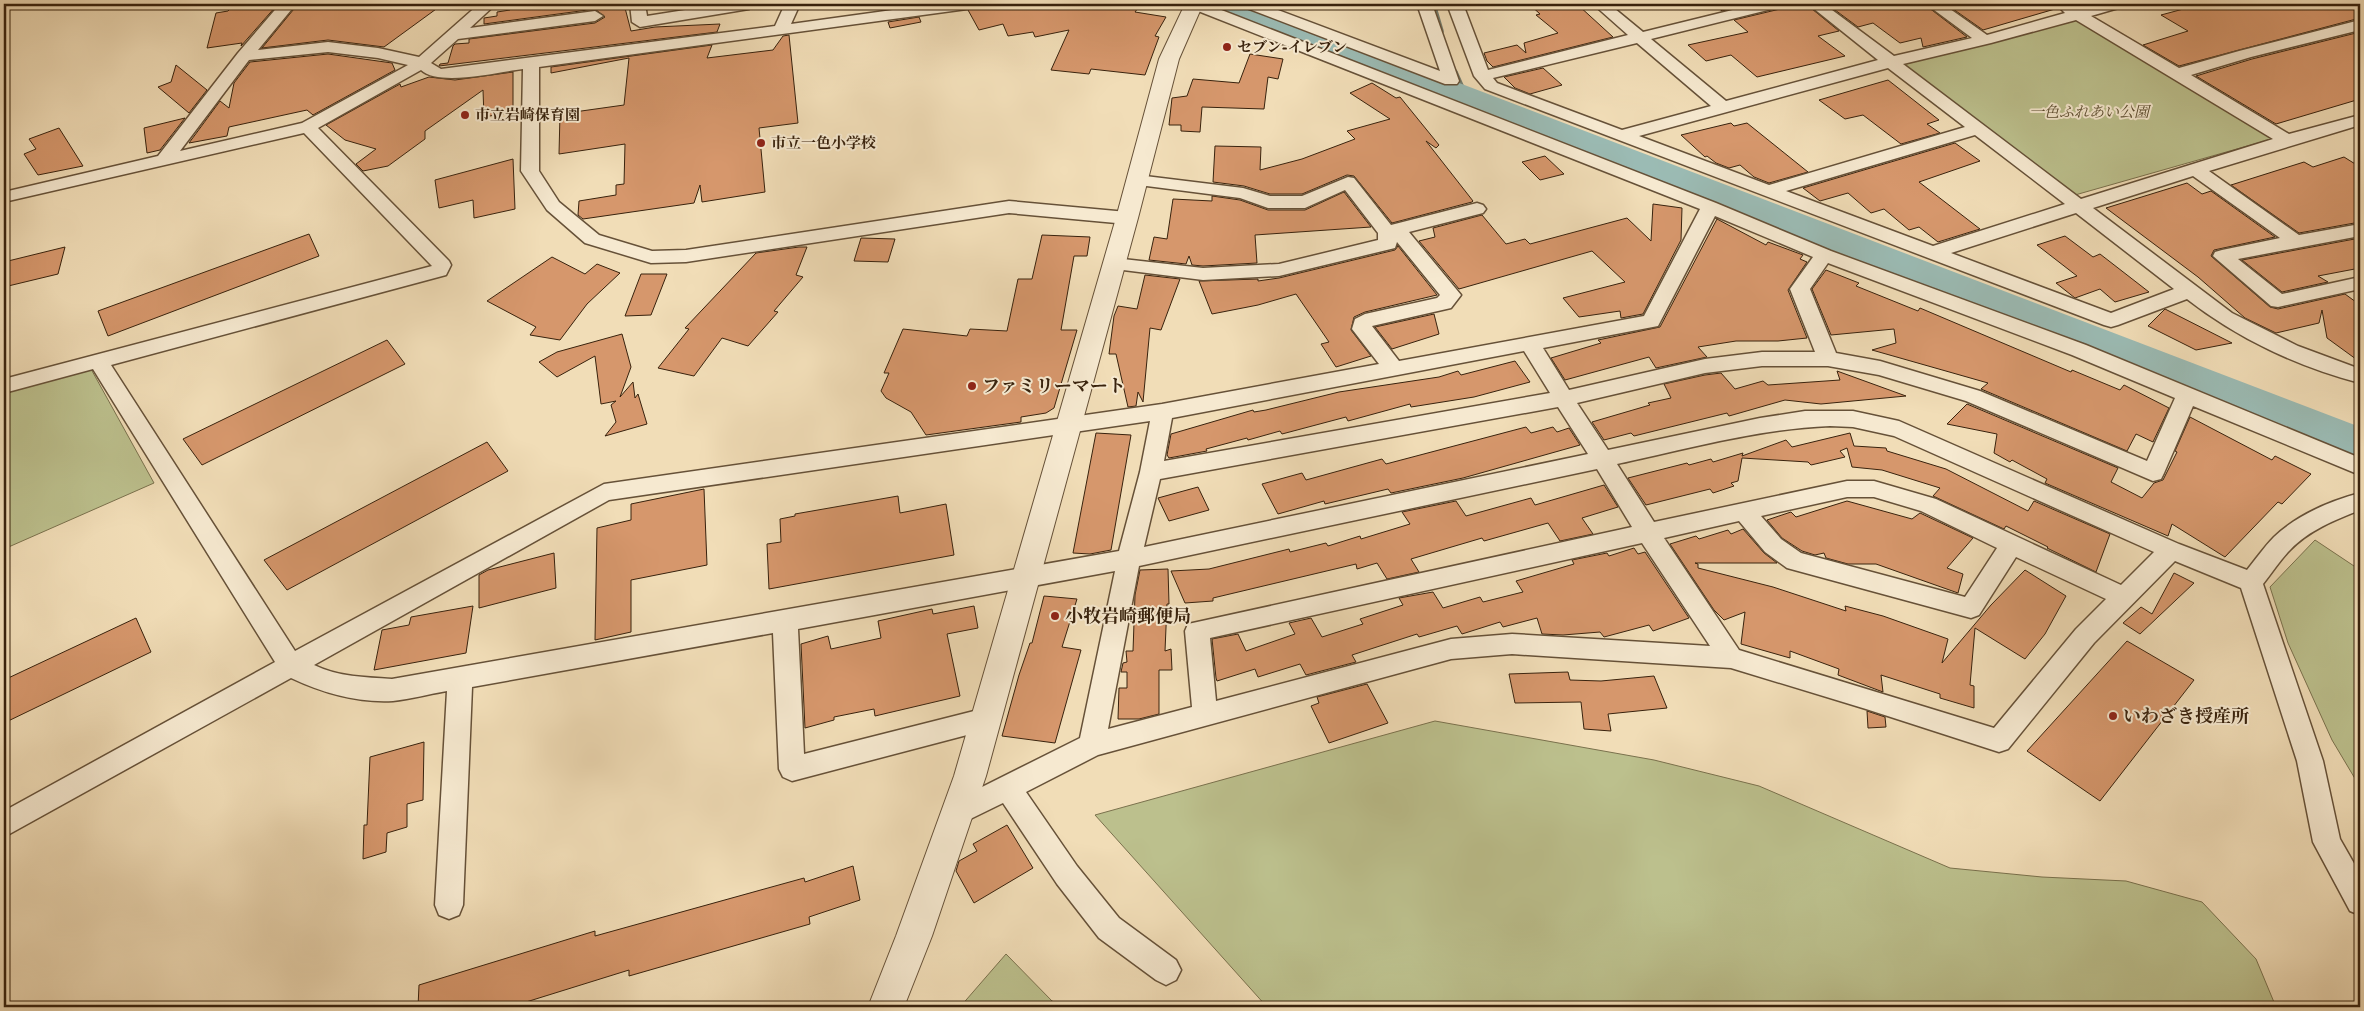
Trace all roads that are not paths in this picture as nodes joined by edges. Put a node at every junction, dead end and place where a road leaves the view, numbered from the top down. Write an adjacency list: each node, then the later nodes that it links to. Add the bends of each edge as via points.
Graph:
1 (288, 4): 27 (street)
2 (488, 4): 24 (street)
3 (638, 4): 18 (street, via 640,22)
4 (749, 4): 18 (street)
5 (792, 4): 23 (street)
6 (967, 4): 23 (street)
7 (1194, 4): 42 (street, via 1169,59); 46 (street)
8 (1249, 4): 33 (street)
9 (1425, 4): 33 (street)
10 (1455, 4): 32 (street)
11 (1600, 4): 25 (street)
12 (1706, 4): 21 (street)
13 (1775, 4): 21 (street)
14 (1815, 4): 28 (street)
15 (1933, 4): 26 (street)
16 (2060, 4): 19 (street)
17 (2117, 4): 19 (street)
18 (732, 5)
19 (2077, 14): 26 (street); 31 (street)
20 (594, 16): 24 (street)
21 (1722, 16): 25 (street)
22 (2360, 25): 31 (street)
23 (781, 30): 30 (street)
24 (454, 35): 29 (street)
25 (1640, 38): 32 (street); 34 (street)
26 (1985, 40): 28 (street)
27 (244, 56): 29 (street, via 328,47); 40 (street)
28 (1890, 62): 34 (street); 37 (street)
29 (422, 63): 30 (street, via 432,72 441,74); 36 (street)
30 (530, 64): 48 (street, via 530,171 553,206 592,239 651,257 686,256 1009,208)
31 (2178, 74): 39 (street)
32 (1487, 81): 33 (street); 38 (street)
33 (1458, 84)
34 (1723, 107): 38 (street)
35 (2360, 120): 39 (street)
36 (308, 127): 40 (street); 59 (street, via 442,265 439,272)
37 (1978, 129): 43 (street); 45 (street)
38 (1622, 135): 43 (street)
39 (2287, 140): 41 (street)
40 (165, 159): 44 (street)
41 (2195, 169): 45 (street); 51 (street)
42 (1136, 180): 48 (street); 50 (street, via 1243,193 1268,202 1305,202 1348,182)
43 (1766, 191): 52 (street)
44 (4, 197)
45 (2078, 205): 52 (street); 56 (street)
46 (1710, 207): 53 (street); 57 (street, via 1650,321)
47 (1477, 209): 50 (street)
48 (1127, 218): 54 (street)
49 (2360, 230): 51 (street)
50 (1386, 232): 54 (street, via 1388,244 1279,270 1203,274); 60 (street, via 1402,236 1451,295 1444,303 1362,324 1362,329)
51 (2296, 241): 55 (street, via 2222,256 2278,301)
52 (1930, 253): 56 (street, via 2111,320)
53 (1824, 254): 58 (street, via 1800,289); 63 (street, via 2079,350)
54 (1114, 264): 66 (street)
55 (2360, 283)
56 (2188, 291): 61 (street, via 2225,318 2269,342 2325,366)
57 (1530, 344): 60 (street); 64 (street)
58 (1828, 359): 63 (street, via 1880,368 1973,396 2153,473); 64 (street, via 1762,359 1705,366)
59 (99, 362): 62 (street); 81 (street)
60 (1395, 370): 65 (street)
61 (2360, 376)
62 (4, 386)
63 (2187, 396): 68 (street)
64 (1564, 398): 67 (street); 69 (street)
65 (1162, 412): 66 (street); 69 (street)
66 (1068, 427): 76 (street); 81 (street, via 604,492)
67 (1600, 458): 72 (street); 74 (street, via 1760,426 1805,419 1853,418 1899,429); 75 (street)
68 (2360, 468)
69 (1151, 472): 75 (street)
70 (2360, 500): 77 (street, via 2303,527 2281,544)
71 (1744, 511): 72 (street); 73 (street, via 1847,489 1874,489 1928,505); 73 (street, via 1768,543 1795,561 1971,608)
72 (1647, 531): 80 (street); 83 (street, via 1197,631)
73 (2012, 544): 78 (street)
74 (2171, 550): 77 (street); 78 (street)
75 (1129, 558): 76 (street); 85 (street)
76 (1027, 576): 79 (street); 84 (street)
77 (2251, 582): 89 (street, via 2310,761 2327,842)
78 (2124, 597): 80 (street, via 2085,636 1999,741)
79 (785, 621): 82 (street); 84 (street, via 792,770)
80 (1731, 658): 83 (street, via 1512,644 1452,649)
81 (291, 666): 82 (street, via 324,682 345,687 392,690); 88 (street)
82 (460, 677): 90 (street)
83 (1205, 715): 85 (street)
84 (986, 719): 87 (street)
85 (1092, 745): 86 (street)
86 (1009, 789): 87 (street); 91 (street, via 1067,875 1109,928)
87 (958, 813): 92 (street)
88 (4, 825)
89 (2360, 901)
90 (449, 905)
91 (1166, 970)
92 (888, 1005)

